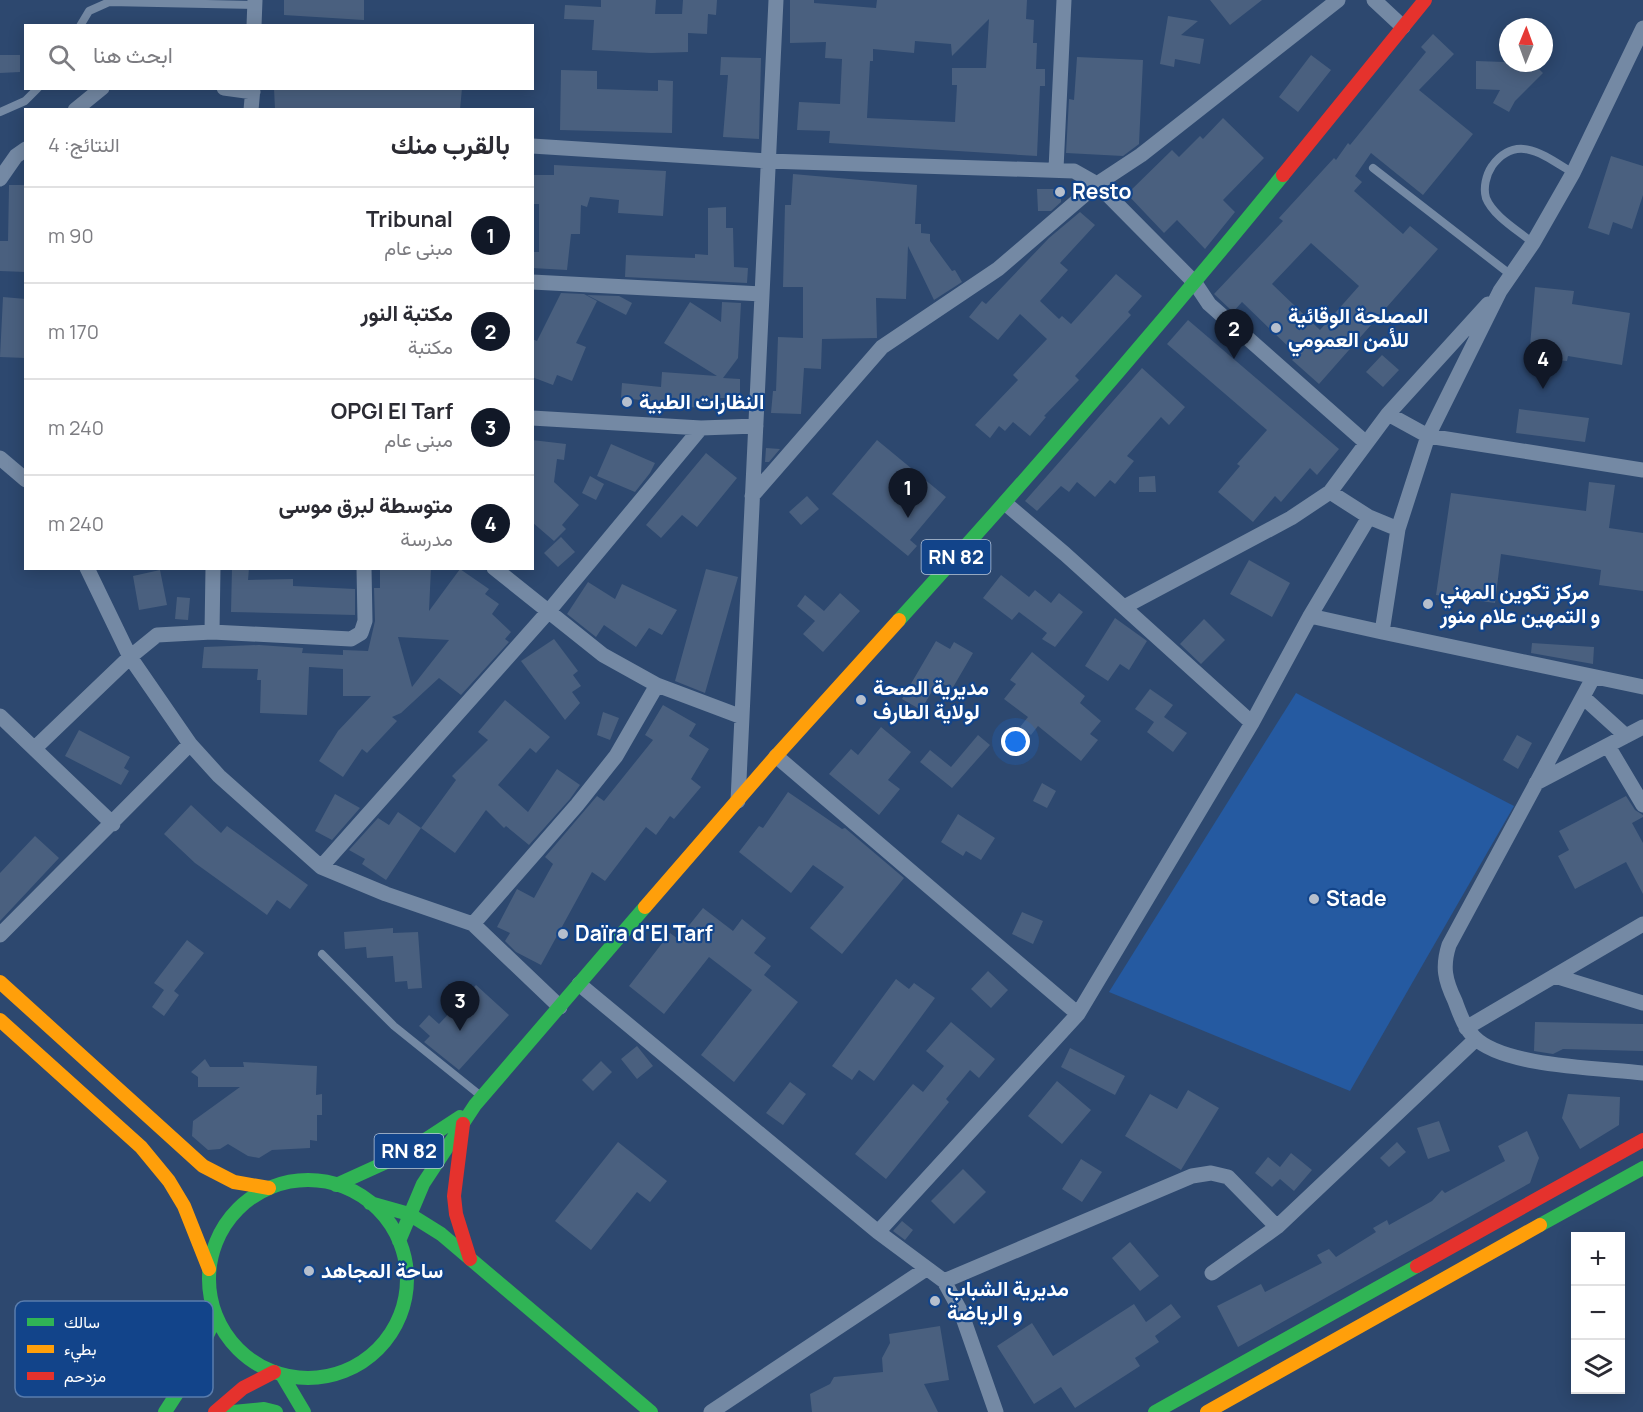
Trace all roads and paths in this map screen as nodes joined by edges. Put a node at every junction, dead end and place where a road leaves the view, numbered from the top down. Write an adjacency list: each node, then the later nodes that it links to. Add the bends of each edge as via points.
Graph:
1 (776, 0): 19 (street)
2 (1064, 0): 21 (street)
3 (1338, 0): 24 (street, via 1141,155)
4 (1374, 0): 9 (street)
5 (1425, 0): 9 (main road, RN 82)
6 (255, 3): 7 (lane, via 109,2 89,11); 8 (street)
7 (81, 24)
8 (255, 24)
9 (1403, 27): 28 (main road, RN 82)
10 (1643, 28): 22 (street)
11 (36, 90): 16 (lane, via 25,101)
12 (100, 90): 14 (street)
13 (253, 90): 15 (street)
14 (77, 108)
15 (251, 108)
16 (0, 112)
17 (534, 146): 19 (street)
18 (24, 150): 23 (street)
19 (768, 160): 21 (street); 30 (street)
20 (1373, 168): 26 (lane)
21 (1056, 169): 24 (street, via 1074,171)
22 (1573, 173): 25 (street); 25 (lane, via 1537,151 1522,148 1504,153 1491,168 1485,181 1486,197 1493,209)
23 (0, 179)
24 (1097, 184): 28 (street); 41 (street, via 998,269 882,346)
25 (1533, 243): 26 (street)
26 (1511, 275): 29 (street)
27 (534, 282): 30 (street)
28 (1195, 284): 36 (street, via 1209,304); 42 (main road, RN 82)
29 (1500, 291): 31 (street); 35 (street)
30 (762, 294): 33 (street)
31 (1388, 414): 35 (street); 36 (street)
32 (534, 418): 34 (street)
33 (756, 426): 34 (street); 41 (street)
34 (701, 428): 50 (street)
35 (1428, 436): 38 (street); 44 (street)
36 (1365, 442): 40 (street)
37 (0, 458): 39 (street)
38 (1643, 470)
39 (24, 478)
40 (1330, 492): 43 (street); 49 (street, via 1291,518)
41 (752, 495): 60 (street)
42 (1005, 503): 49 (street); 67 (main road, RN 82)
43 (1369, 517): 44 (street); 51 (street)
44 (1398, 529): 53 (street)
45 (88, 570): 54 (street)
46 (213, 570): 52 (street)
47 (364, 570): 52 (street, via 364,621 361,633 351,639)
48 (496, 570): 50 (street)
49 (1124, 607): 61 (street)
50 (548, 612): 56 (street, via 603,655); 72 (street)
51 (1310, 616): 53 (street); 61 (street)
52 (212, 632): 54 (street, via 157,635)
53 (1382, 632): 55 (street)
54 (130, 657): 64 (street); 66 (street)
55 (1593, 678): 57 (street); 58 (street)
56 (657, 685): 60 (street); 73 (street, via 616,756)
57 (1643, 687)
58 (1583, 697): 63 (street); 68 (street)
59 (0, 716): 66 (street)
60 (742, 717): 69 (street)
61 (1252, 723): 82 (street)
62 (1643, 728): 63 (street)
63 (1626, 736): 65 (street)
64 (190, 744): 71 (street); 72 (street, via 219,776)
65 (1608, 746): 68 (street); 70 (street)
66 (35, 748): 71 (street)
67 (776, 756): 69 (main road, RN 82); 82 (street)
68 (1536, 783): 84 (street, via 1443,963 1444,978)
69 (738, 801): 79 (main road, RN 82)
70 (1643, 805)
71 (113, 824): 75 (street)
72 (321, 867): 73 (street)
73 (473, 924): 81 (street)
74 (1643, 924): 77 (street)
75 (0, 935)
76 (322, 954): 86 (lane, via 394,1026)
77 (1555, 976): 80 (street); 84 (street)
78 (0, 982): 91 (main road, via 202,1166 239,1185)
79 (579, 984): 81 (main road, RN 82); 95 (street)
80 (1643, 1003)
81 (560, 1007): 86 (main road, RN 82)
82 (1078, 1014): 95 (street)
83 (0, 1020): 98 (main road, via 141,1147 184,1206)
84 (1471, 1033): 85 (street, via 1491,1050 1516,1058); 94 (street)
85 (1643, 1073)
86 (479, 1101): 87 (main road, RN 82); 90 (main road, RN 82, via 402,1155)
87 (463, 1124): 93 (main road, RN 82); 97 (main road, via 454,1196)
88 (1643, 1140): 116 (main road)
89 (1643, 1168): 117 (main road)
90 (336, 1185): 91 (main road, via 295,1181); 92 (main road)
91 (269, 1188): 98 (main road, via 246,1202 228,1221 215,1244)
92 (370, 1203): 93 (main road); 96 (main road, via 387,1220)
93 (409, 1214): 96 (main road, RN 82); 97 (main road)
94 (1277, 1227): 100 (street); 101 (street, via 1227,1177 1211,1173 1192,1176)
95 (878, 1232): 99 (street)
96 (399, 1241): 106 (main road, via 407,1272 404,1303 383,1344 344,1371 314,1378)
97 (470, 1259): 113 (main road)
98 (209, 1269): 102 (main road)
99 (926, 1269): 101 (street); 114 (street)
100 (1212, 1272)
101 (944, 1281): 115 (street, via 961,1312)
102 (212, 1301)
103 (213, 1306): 104 (main road)
104 (216, 1317): 105 (main road); 106 (main road, via 239,1351)
105 (213, 1323)
106 (278, 1373): 109 (main road, via 243,1388); 112 (main road)
107 (175, 1397): 108 (main road)
108 (165, 1412)
109 (215, 1412)
110 (233, 1412): 111 (main road)
111 (276, 1412)
112 (304, 1412)
113 (651, 1412)
114 (711, 1412)
115 (996, 1412)
116 (1155, 1412)
117 (1207, 1412)

